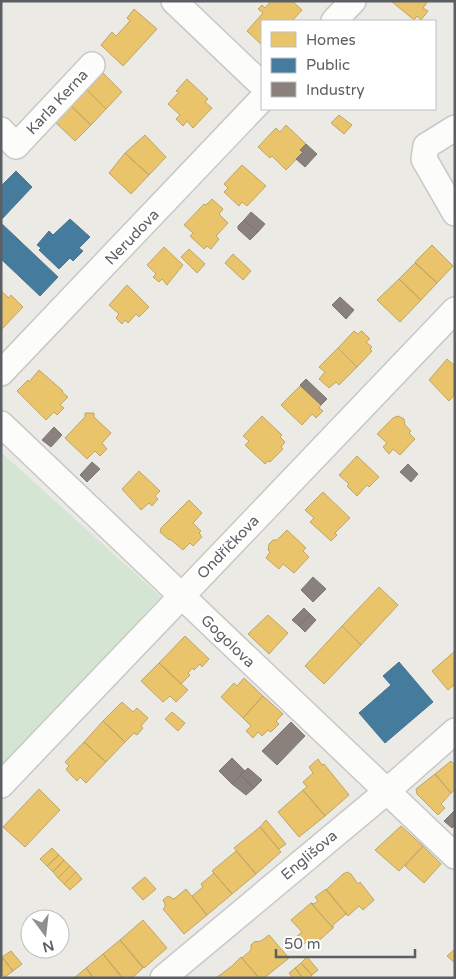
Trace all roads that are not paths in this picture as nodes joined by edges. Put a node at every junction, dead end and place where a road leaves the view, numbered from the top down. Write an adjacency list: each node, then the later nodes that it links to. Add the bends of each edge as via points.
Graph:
1 (174, 1): 5 (street)
2 (353, 1): 3 (street)
3 (335, 20)
4 (92, 65): 8 (street, Karla Kerna, via 16,146)
5 (261, 84)
6 (261, 100): 11 (street, Nerudova)
7 (455, 128): 9 (street, via 426,146 424,159)
8 (1, 130)
9 (455, 214)
10 (455, 310): 13 (street, Ondříčkova)
11 (1, 373)
12 (1, 424): 13 (street, Gogolova)
13 (181, 596): 15 (street, Ondříčkova); 16 (street, Gogolova)
14 (455, 731): 16 (street, Englišova)
15 (1, 785)
16 (386, 792): 17 (street, Gogolova); 18 (street, Englišova)
17 (455, 856)
18 (163, 978)

